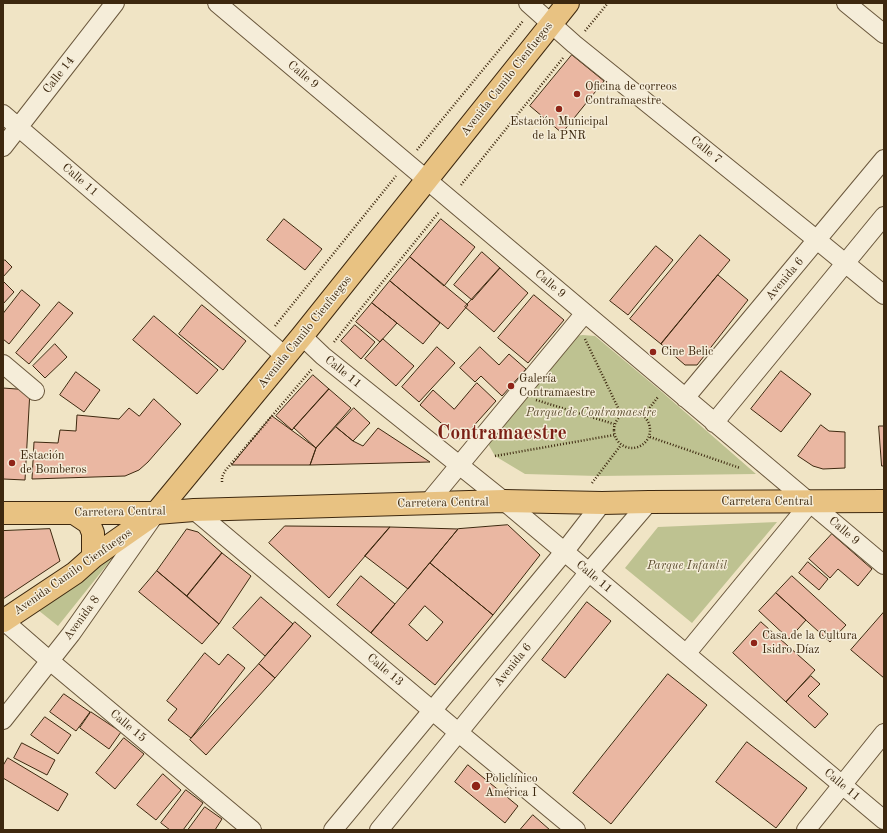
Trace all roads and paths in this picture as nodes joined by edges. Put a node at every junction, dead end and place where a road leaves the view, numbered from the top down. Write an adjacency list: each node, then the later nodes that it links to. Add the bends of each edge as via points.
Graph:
1 (115, 3): 11 (street, Calle 14)
2 (217, 3): 14 (street, Calle 9)
3 (528, 3): 7 (street, Calle 7)
4 (568, 3): 7 (main road, Avenida Camilo Cienfuegos)
5 (608, 3): 9 (path)
6 (846, 3): 8 (street)
7 (551, 23): 9 (street, Calle 7); 14 (main road, Avenida Camilo Cienfuegos)
8 (884, 34)
9 (574, 44): 15 (path); 17 (street, Calle 7)
10 (3, 114): 11 (street, Calle 11)
11 (19, 127): 12 (street, Calle 14); 22 (street, Calle 11)
12 (3, 147)
13 (884, 159): 17 (street, Avenida 6)
14 (428, 180): 15 (street, Calle 9); 21 (main road, Avenida Camilo Cienfuegos)
15 (450, 198): 20 (street, Calle 9); 23 (path)
16 (884, 216): 18 (street)
17 (818, 240): 18 (street, Calle 7); 28 (street, Avenida 6)
18 (846, 263): 19 (street, Calle 7); 31 (street)
19 (884, 295)
20 (581, 317): 25 (street, Calle 9); 27 (street); 29 (path)
21 (302, 336): 22 (main road, Avenida Camilo Cienfuegos); 23 (street, Calle 11)
22 (285, 356): 50 (main road, Avenida Camilo Cienfuegos)
23 (323, 356): 37 (street, Calle 11); 39 (path, via 225,471)
24 (3, 364): 26 (street)
25 (668, 384): 28 (street, Calle 9); 30 (path)
26 (35, 391)
27 (518, 394): 32 (path); 37 (street)
28 (685, 398): 31 (street, Calle 9)
29 (621, 414): 30 (path, via 633,411); 32 (path)
30 (644, 415): 34 (path, via 651,425)
31 (714, 423): 42 (street, Calle 9)
32 (614, 424): 33 (path)
33 (614, 435): 35 (path); 36 (path)
34 (650, 437): 35 (path, via 643,446 632,449); 38 (path)
35 (621, 445): 45 (path)
36 (495, 456)
37 (459, 465): 40 (street, Calle 11); 44 (street)
38 (741, 468)
39 (222, 482)
40 (504, 501): 44 (main road, Carretera Central); 45 (main road, Carretera Central); 51 (street, Calle 11)
41 (649, 502): 42 (main road, Carretera Central); 46 (main road, Carretera Central); 54 (street, Avenida 6)
42 (811, 502): 43 (main road, Carretera Central); 53 (street, Calle 9); 56 (street)
43 (884, 502)
44 (428, 503): 47 (main road, Carretera Central)
45 (579, 503): 46 (main road, Carretera Central)
46 (602, 503): 51 (street)
47 (194, 510): 50 (main road, Carretera Central); 58 (street, Calle 13)
48 (3, 513): 49 (main road, Carretera Central)
49 (74, 513): 50 (main road, Carretera Central); 52 (main road, via 89,523 93,533)
50 (156, 513): 52 (main road, Avenida Camilo Cienfuegos); 57 (street, Avenida 8)
51 (564, 552): 54 (street, Calle 11); 58 (street)
52 (93, 558): 55 (main road, Avenida Camilo Cienfuegos)
53 (884, 565)
54 (589, 572): 56 (street, Calle 11); 60 (street, Avenida 6)
55 (3, 621): 57 (street, Calle 15)
56 (686, 654): 62 (street, Calle 11)
57 (50, 661): 59 (street, Avenida 8); 64 (street, Calle 15)
58 (433, 710): 60 (street, Calle 13); 65 (street)
59 (3, 720)
60 (459, 733): 66 (street, Avenida 6); 67 (street, Calle 13)
61 (884, 733): 62 (street)
62 (841, 784): 63 (street, Calle 11); 68 (street)
63 (884, 820)
64 (252, 830)
65 (333, 830)
66 (379, 830)
67 (576, 830)
68 (806, 830)

